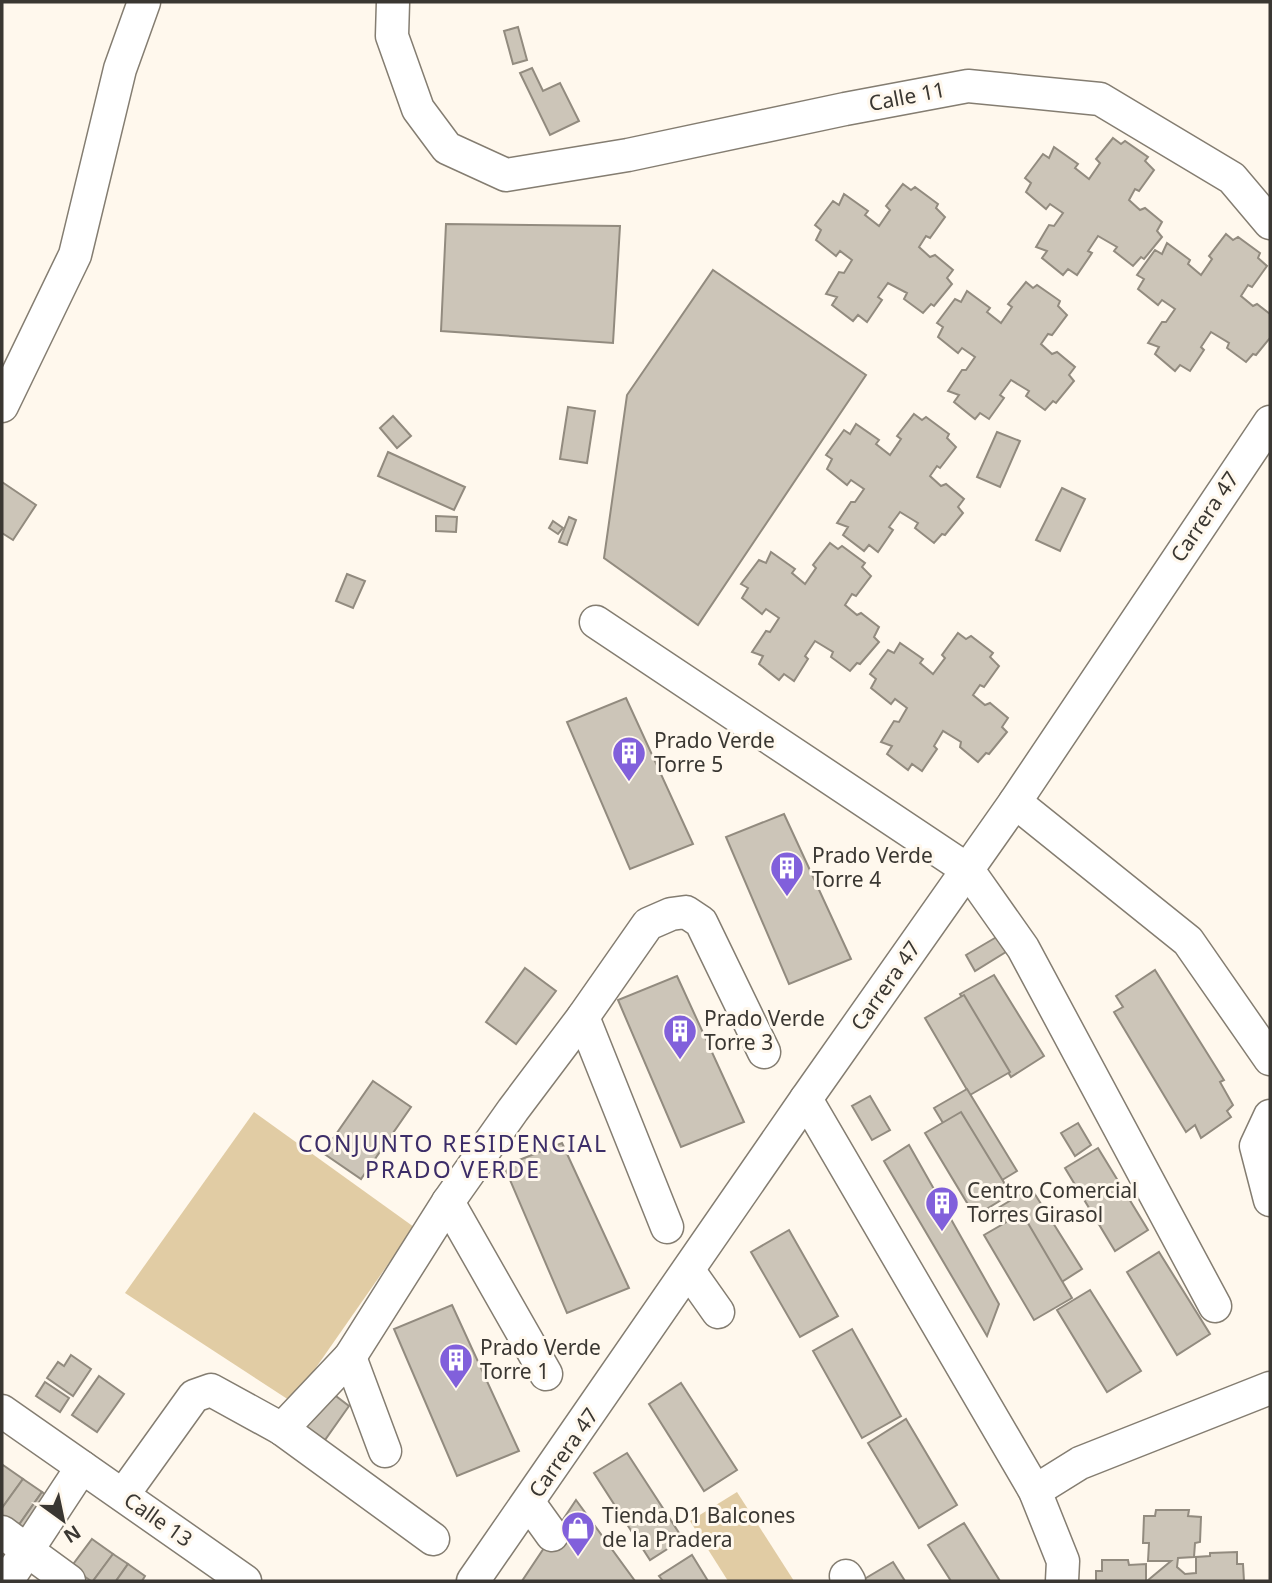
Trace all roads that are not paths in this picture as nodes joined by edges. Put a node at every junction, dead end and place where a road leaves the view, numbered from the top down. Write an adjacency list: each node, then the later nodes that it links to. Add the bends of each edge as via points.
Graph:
1 (144, 2): 4 (street, via 120,69 75,255)
2 (393, 2): 3 (street, Calle 11, via 392,36 418,109 447,148 506,175 968,86 1100,99 1232,178)
3 (1270, 223)
4 (2, 406)
5 (1270, 422): 7 (street, Carrera 47)
6 (596, 622): 8 (street)
7 (1016, 802): 8 (street, Carrera 47); 11 (street, via 1188,941)
8 (968, 870): 12 (street, Carrera 47); 18 (street, via 1023,948)
9 (583, 1017): 10 (street, via 648,924 686,912 701,922); 15 (street); 16 (street)
10 (764, 1052)
11 (1270, 1059)
12 (806, 1099): 17 (street, Carrera 47); 27 (street)
13 (1270, 1116): 14 (street, via 1256,1146)
14 (1270, 1200)
15 (448, 1202): 20 (street); 21 (street)
16 (667, 1227)
17 (689, 1270): 19 (street); 29 (street, Carrera 47)
18 (1215, 1306)
19 (719, 1312)
20 (350, 1357): 24 (street); 25 (street)
21 (546, 1374)
22 (1270, 1388): 27 (street, via 1080,1463)
23 (2, 1411): 26 (street, Calle 13)
24 (282, 1429): 28 (street, via 217,1392 199,1393); 32 (street)
25 (384, 1451)
26 (82, 1467): 28 (street, Calle 13); 33 (street)
27 (1035, 1491): 38 (street, via 1063,1561)
28 (122, 1495): 36 (street, Calle 13)
29 (529, 1503): 31 (street); 37 (street, Carrera 47)
30 (2, 1532): 33 (street)
31 (552, 1535)
32 (433, 1539)
33 (27, 1550): 34 (street); 35 (street)
34 (7, 1581)
35 (69, 1581)
36 (245, 1581)
37 (473, 1581)
38 (1062, 1581)

